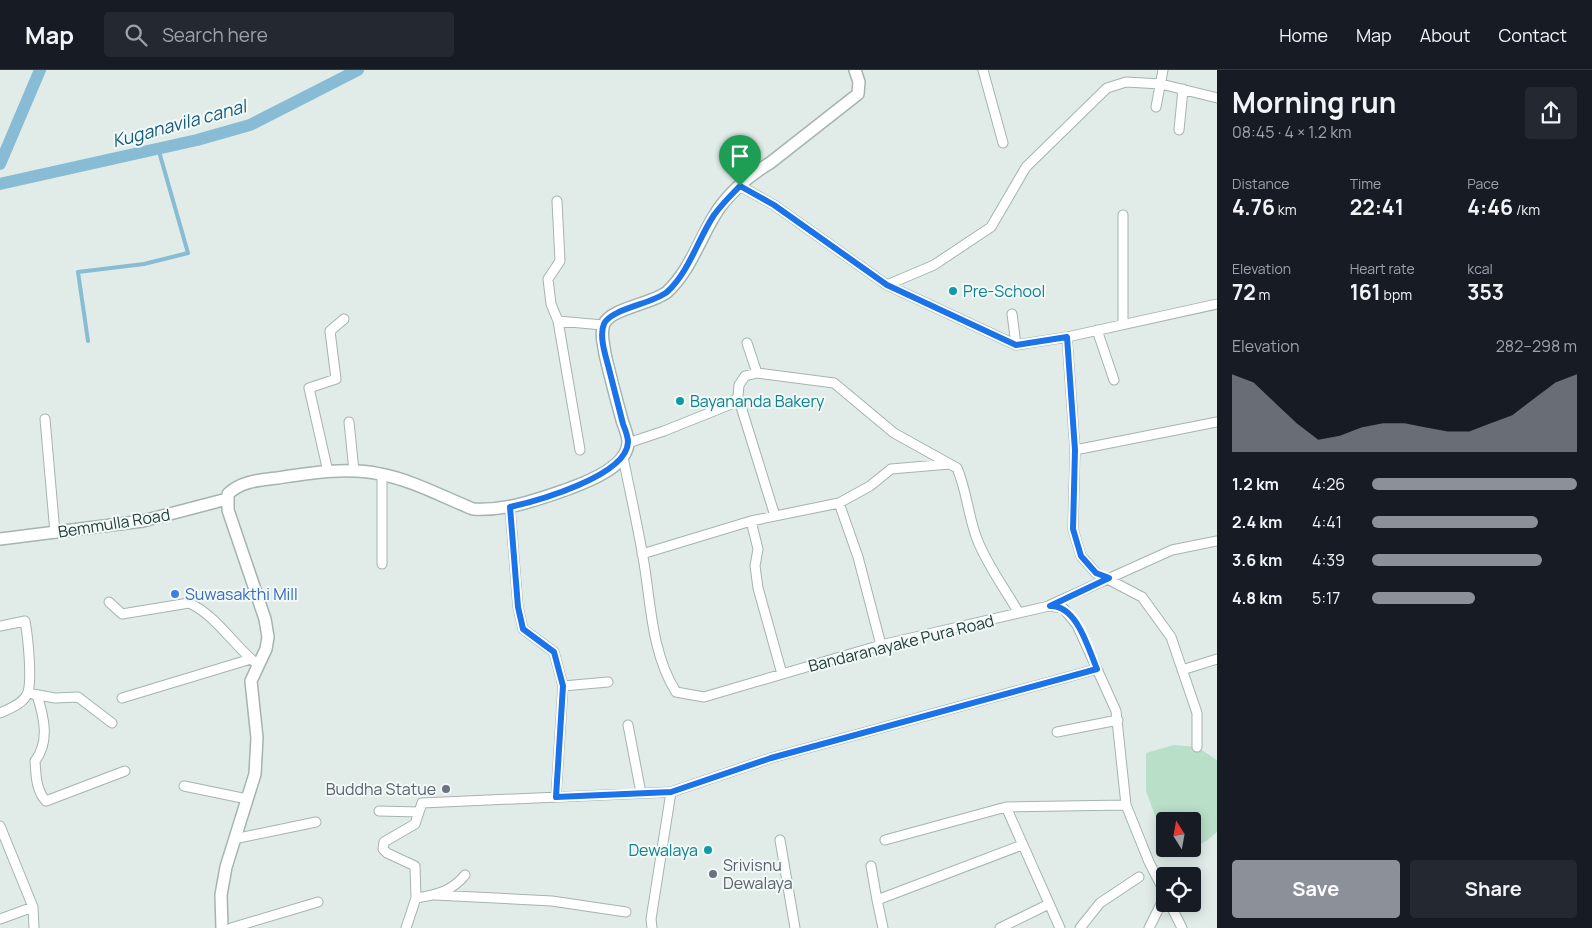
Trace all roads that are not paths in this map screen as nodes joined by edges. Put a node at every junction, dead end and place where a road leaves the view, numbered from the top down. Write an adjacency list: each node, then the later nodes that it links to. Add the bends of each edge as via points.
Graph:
1 (856, 70): 10 (street, via 858,94)
2 (983, 70): 9 (street)
3 (1163, 70): 4 (street)
4 (1161, 84): 5 (street); 7 (street); 13 (street, via 1126,82 1107,88 1026,168 991,227 934,265)
5 (1183, 89): 6 (street); 8 (street)
6 (1217, 98)
7 (1156, 108)
8 (1179, 130)
9 (1003, 143)
10 (740, 186): 13 (street, via 774,205); 19 (street, via 714,216 677,281 659,298 614,315)
11 (557, 200): 17 (street, via 560,261 548,279 551,304)
12 (1123, 215): 18 (street)
13 (887, 285): 23 (street)
14 (1217, 304): 18 (street)
15 (1012, 314): 23 (street)
16 (344, 319): 36 (street, via 330,331 336,379 309,388)
17 (558, 321): 19 (street); 31 (street)
18 (1123, 324): 20 (street)
19 (603, 325): 30 (street, via 602,339)
20 (1097, 330): 21 (street); 25 (street)
21 (1067, 337): 23 (street); 32 (street)
22 (747, 344): 24 (street)
23 (1016, 345)
24 (757, 373): 26 (street, via 745,376 739,385); 34 (street, via 834,382 894,432)
25 (1114, 380)
26 (738, 396): 30 (street, via 728,404 664,431); 41 (street)
27 (45, 419): 43 (street)
28 (349, 422): 35 (street)
29 (1217, 422): 32 (street)
30 (628, 442): 33 (street)
31 (580, 450)
32 (1075, 450): 48 (street, via 1073,529 1081,556 1096,573)
33 (623, 457): 40 (street, via 612,467 577,486); 46 (street, Bandaranayake Pura Road)
34 (950, 464): 39 (street, via 891,469); 51 (street, via 957,468 962,479 980,545)
35 (354, 471): 36 (street); 37 (street)
36 (328, 472): 38 (street, via 254,481 234,488)
37 (382, 474): 40 (street, via 473,508); 47 (street)
38 (227, 499): 43 (street, Bemmulla Road, via 143,520); 55 (street, via 268,637 266,649)
39 (840, 503): 41 (street); 53 (street)
40 (510, 507): 60 (street, via 518,607 523,629 554,652)
41 (775, 516): 42 (street)
42 (750, 521): 46 (street); 58 (street, via 758,549 755,566 758,588)
43 (56, 533): 44 (street, Bemmulla Road)
44 (0, 539)
45 (1217, 541): 48 (street, Bandaranayake Pura Road, via 1172,550)
46 (642, 554): 58 (street, Bandaranayake Pura Road, via 659,657 676,692 704,697)
47 (382, 564)
48 (1109, 578): 50 (street, Bandaranayake Pura Road); 57 (street, via 1142,598 1171,637)
49 (109, 602): 55 (street, via 122,614 189,603 216,623)
50 (1050, 606): 51 (street, Bandaranayake Pura Road); 56 (street, via 1057,606 1069,614)
51 (1019, 613): 53 (street, Bandaranayake Pura Road)
52 (0, 626): 61 (street, via 25,621)
53 (881, 645): 58 (street, Bandaranayake Pura Road)
54 (1217, 659): 57 (street)
55 (254, 662): 62 (street); 74 (street, via 252,681 257,757)
56 (1097, 669): 64 (street); 71 (street, via 771,758)
57 (1182, 670): 68 (street, via 1197,713)
58 (782, 674)
59 (608, 682): 60 (street)
60 (563, 686): 73 (street)
61 (33, 694): 63 (street); 65 (street, via 55,698 78,697); 69 (street, via 41,709 45,743 35,761 36,776 40,795 46,801)
62 (122, 698)
63 (0, 713)
64 (1118, 720): 67 (street); 75 (street)
65 (112, 723)
66 (628, 725): 72 (street)
67 (1057, 732)
68 (1197, 747)
69 (125, 771)
70 (184, 786): 74 (street)
71 (671, 792): 72 (street); 103 (street)
72 (641, 793): 73 (street)
73 (556, 797): 78 (street, via 422,804)
74 (247, 799): 81 (street)
75 (1126, 805): 76 (street); 88 (street)
76 (1006, 807): 83 (street); 84 (street)
77 (379, 811): 78 (street)
78 (419, 812): 90 (street, via 415,824 384,842 383,849 415,866)
79 (316, 822): 81 (street)
80 (0, 826): 94 (street)
81 (234, 838): 100 (street, via 220,894)
82 (780, 840): 104 (street)
83 (885, 840)
84 (1022, 845): 91 (street); 93 (street)
85 (871, 866): 91 (street)
86 (465, 875): 89 (street, via 455,886)
87 (1139, 877): 108 (street, via 1100,903)
88 (1156, 877)
89 (435, 895): 90 (street); 95 (street, via 552,901)
90 (416, 898): 102 (street)
91 (877, 900): 105 (street)
92 (318, 902): 101 (street)
93 (1049, 904): 106 (street); 107 (street)
94 (33, 907): 98 (street); 99 (street)
95 (626, 912)
96 (1157, 912): 109 (street)
97 (1174, 912): 110 (street)
98 (0, 920)
99 (34, 928)
100 (222, 928)
101 (230, 928)
102 (406, 928)
103 (652, 928)
104 (795, 928)
105 (883, 928)
106 (1000, 928)
107 (1060, 928)
108 (1080, 928)
109 (1149, 928)
110 (1182, 928)

